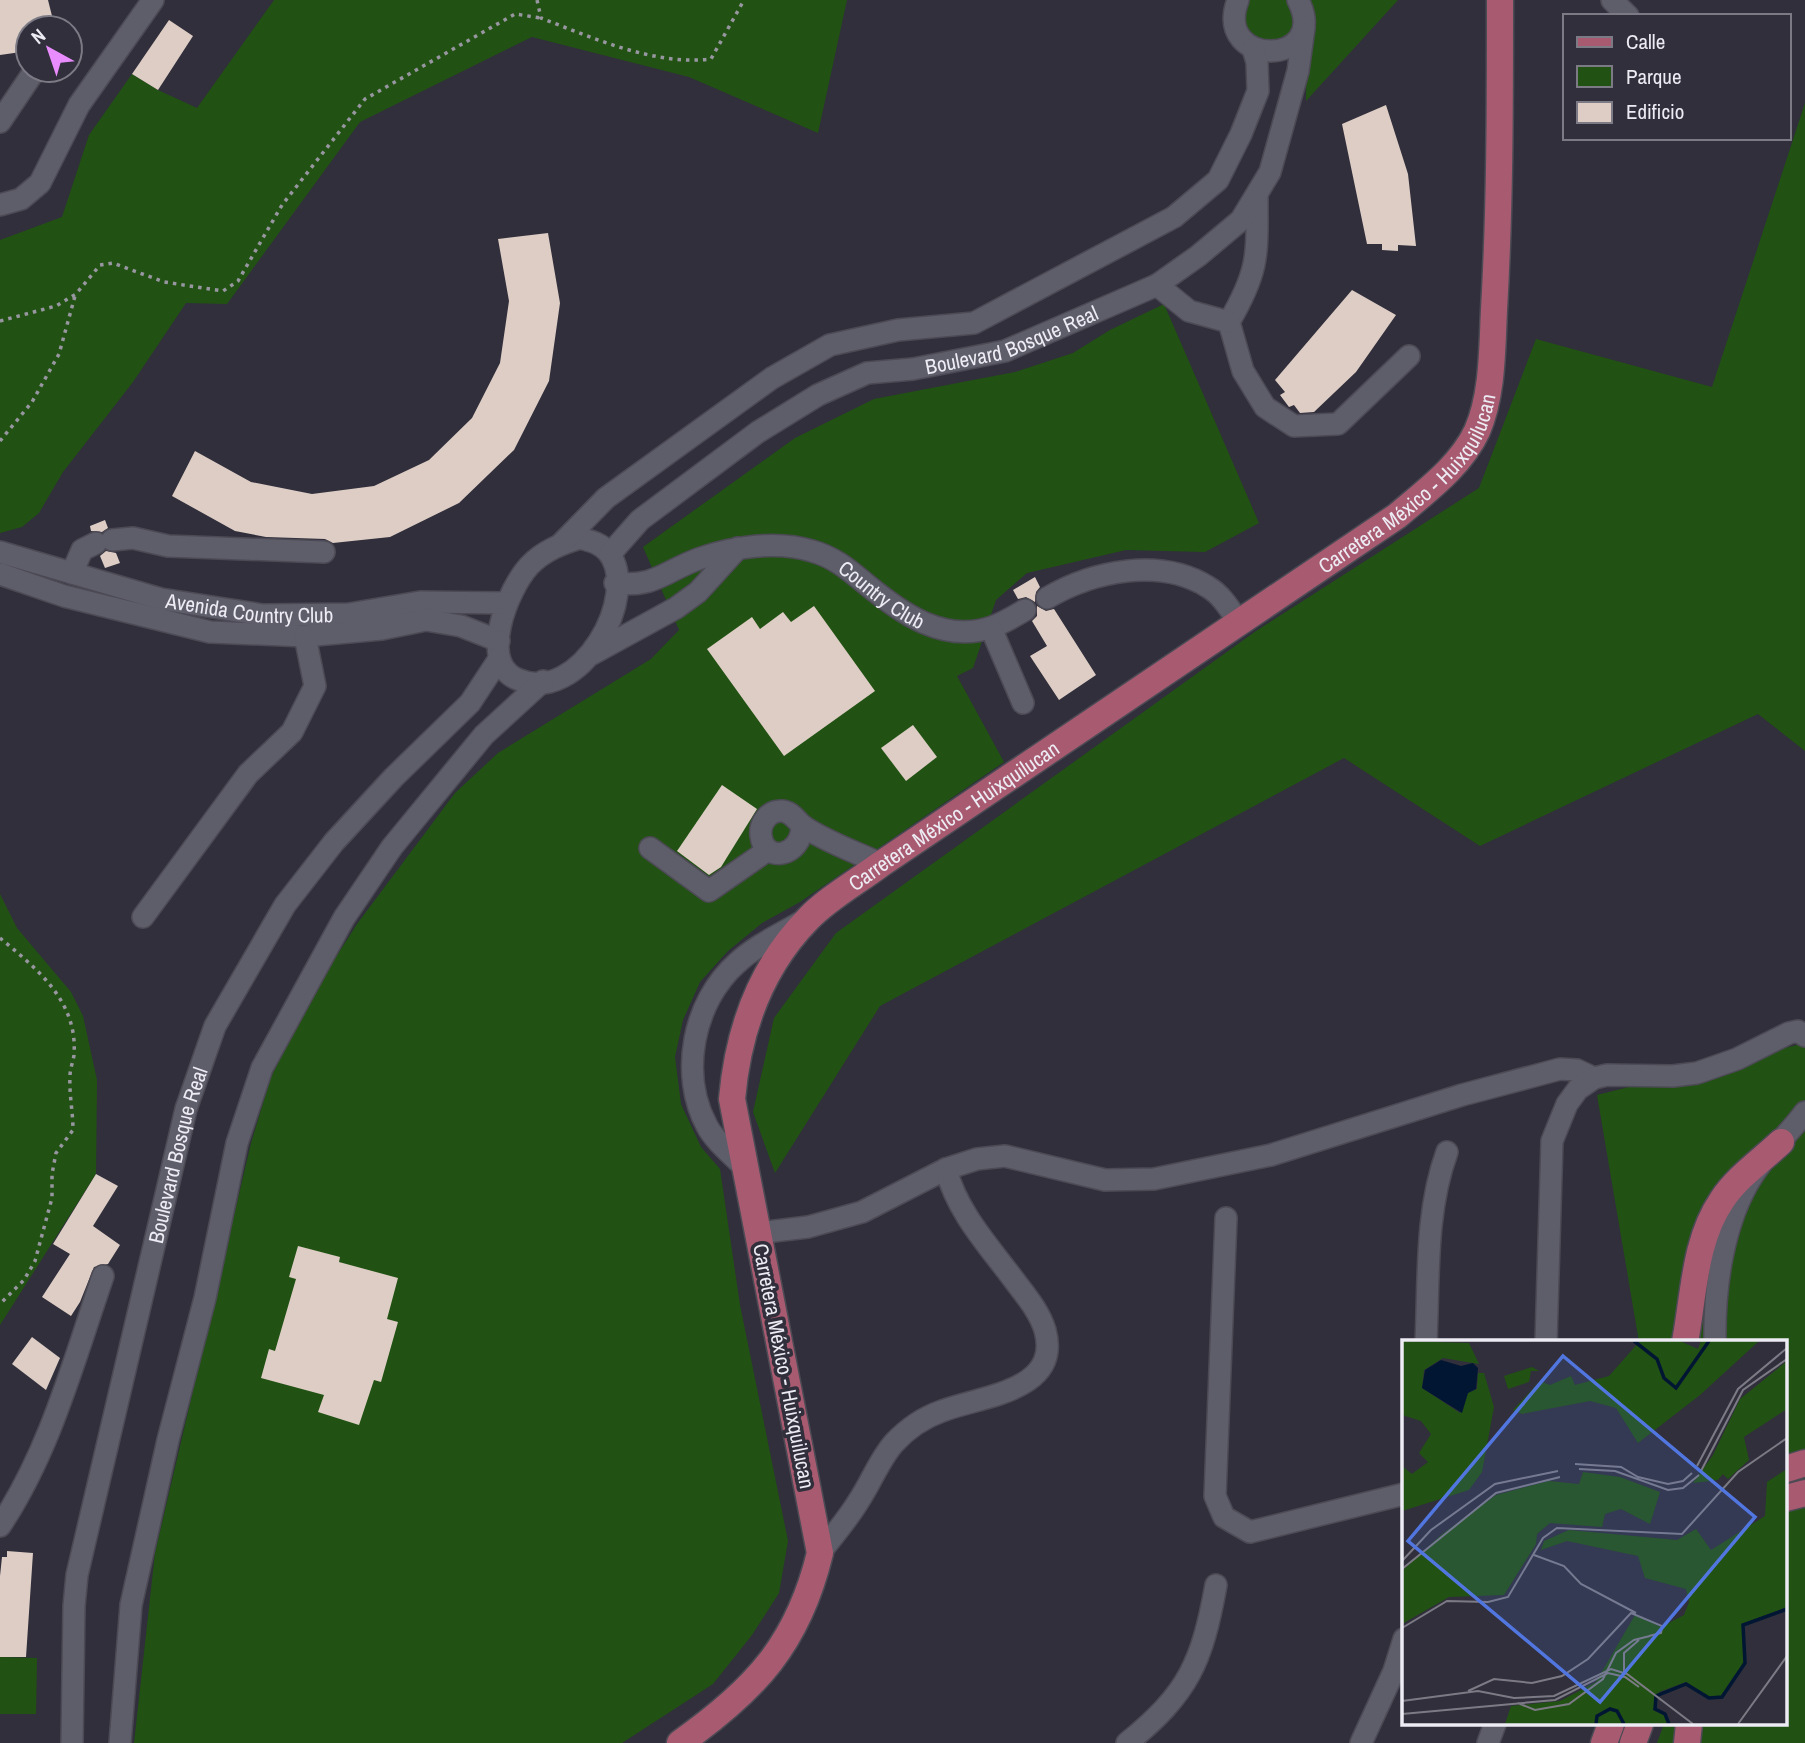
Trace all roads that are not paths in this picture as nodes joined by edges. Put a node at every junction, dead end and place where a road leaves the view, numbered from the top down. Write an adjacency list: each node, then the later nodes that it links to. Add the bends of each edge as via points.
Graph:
1 (153, 0): 12 (street, via 79,105 40,183 21,199)
2 (1238, 0): 8 (street, via 1235,25)
3 (1298, 0): 7 (street, via 1304,11)
4 (1500, 0): 27 (main road, Carretera México - Huixquilucan, via 1500,214 1490,374 1477,430 1455,464 1405,509)
5 (1612, 0): 6 (street)
6 (1626, 14)
7 (1304, 28): 8 (street, via 1297,42 1284,51 1268,53); 11 (street, Boulevard Bosque Real, via 1287,120 1270,172)
8 (1253, 48): 16 (street, Boulevard Bosque Real, via 1258,91 1241,134 1218,180 1174,218 974,323 898,330 830,345 772,378 606,498)
9 (26, 84): 10 (street)
10 (0, 122)
11 (1257, 193): 13 (street, Boulevard Bosque Real, via 1241,220); 14 (street, via 1257,263)
12 (0, 205)
13 (1157, 285): 14 (street, via 1189,312); 20 (street, Boulevard Bosque Real, via 1005,351 925,368 867,373 818,395 758,432 640,520)
14 (1229, 322): 15 (street, via 1244,371 1265,407 1294,426 1338,424)
15 (1409, 356)
16 (562, 543): 20 (street, via 580,538 597,543); 25 (street, via 528,566)
17 (738, 548): 23 (street, Country Club, via 698,559 638,586); 28 (street, Country Club, via 811,550 845,566 905,614 931,627 957,632); 31 (street, via 698,592 676,608)
18 (0, 552): 21 (street, Avenida Country Club)
19 (324, 552): 21 (street, via 168,546 133,538 104,541 82,550)
20 (610, 554): 23 (street)
21 (72, 573): 25 (street, Avenida Country Club, via 161,599 263,615 348,614 420,602)
22 (0, 574): 29 (street, Avenida Country Club, via 64,596 210,632)
23 (615, 583): 31 (street, via 614,611)
24 (1047, 598): 27 (street, via 1097,576 1132,570 1166,572 1207,586)
25 (506, 603): 30 (street)
26 (1025, 610): 28 (street, Country Club)
27 (1240, 624): 37 (main road, Carretera México - Huixquilucan)
28 (991, 628): 33 (street)
29 (305, 636): 30 (street, Avenida Country Club, via 426,620 461,626); 38 (street, via 315,686 292,732 248,774)
30 (499, 650): 32 (street, via 506,673 519,681); 67 (street, Boulevard Bosque Real, via 470,703 394,776 301,884 249,963 215,1026 187,1109 77,1574)
31 (592, 653): 32 (street, via 578,670)
32 (543, 681): 68 (street, via 484,735 392,847 344,918 262,1068 237,1143 131,1605)
33 (1023, 703)
34 (802, 825): 36 (street, via 802,839 794,850 781,854); 36 (street, via 781,811 768,815 761,826 761,839); 37 (street)
35 (650, 848): 36 (street, via 709,891)
36 (768, 850)
37 (881, 864): 39 (main road, Carretera México - Huixquilucan)
38 (143, 917)
39 (808, 918): 45 (main road, Carretera México - Huixquilucan, via 763,979 736,1056 732,1099); 45 (street, via 736,963 712,992 697,1030 690,1064 695,1097 707,1128)
40 (1805, 1036): 41 (street, via 1798,1031 1789,1033 1697,1073)
41 (1594, 1078): 46 (street, via 1560,1069 1271,1155 1154,1179 1105,1180 1005,1156); 51 (street, via 1567,1104 1552,1141)
42 (1805, 1112): 43 (street)
43 (1780, 1142): 52 (main road, via 1722,1199 1703,1240); 53 (street, via 1754,1173 1735,1207 1716,1303)
44 (1447, 1152): 50 (street, via 1435,1184)
45 (743, 1166): 48 (main road, Carretera México - Huixquilucan)
46 (946, 1169): 48 (street, via 862,1212 808,1227); 61 (street, via 959,1204 1035,1307 1047,1348 1041,1367 1027,1382 997,1396 943,1410 917,1423 894,1443)
47 (1226, 1218): 58 (street, via 1215,1496 1224,1517 1250,1532)
48 (758, 1233): 61 (main road, Carretera México - Huixquilucan)
49 (103, 1276): 60 (street, via 52,1419 18,1498)
50 (1426, 1340)
51 (1546, 1340)
52 (1685, 1340)
53 (1715, 1340)
54 (1787, 1454): 55 (street)
55 (1805, 1463): 56 (main road)
56 (1787, 1469)
57 (1805, 1493): 59 (main road)
58 (1402, 1494)
59 (1787, 1498)
60 (0, 1526)
61 (820, 1553): 69 (main road, Carretera México - Huixquilucan, via 812,1586 778,1655 725,1711)
62 (1216, 1585): 70 (street, via 1206,1642 1182,1688 1156,1720)
63 (1402, 1645): 71 (street)
64 (1494, 1726): 72 (street)
65 (1610, 1726): 73 (main road)
66 (1639, 1726): 74 (main road)
67 (72, 1743)
68 (120, 1743)
69 (680, 1743)
70 (1127, 1743)
71 (1361, 1743)
72 (1488, 1743)
73 (1604, 1743)
74 (1633, 1743)

